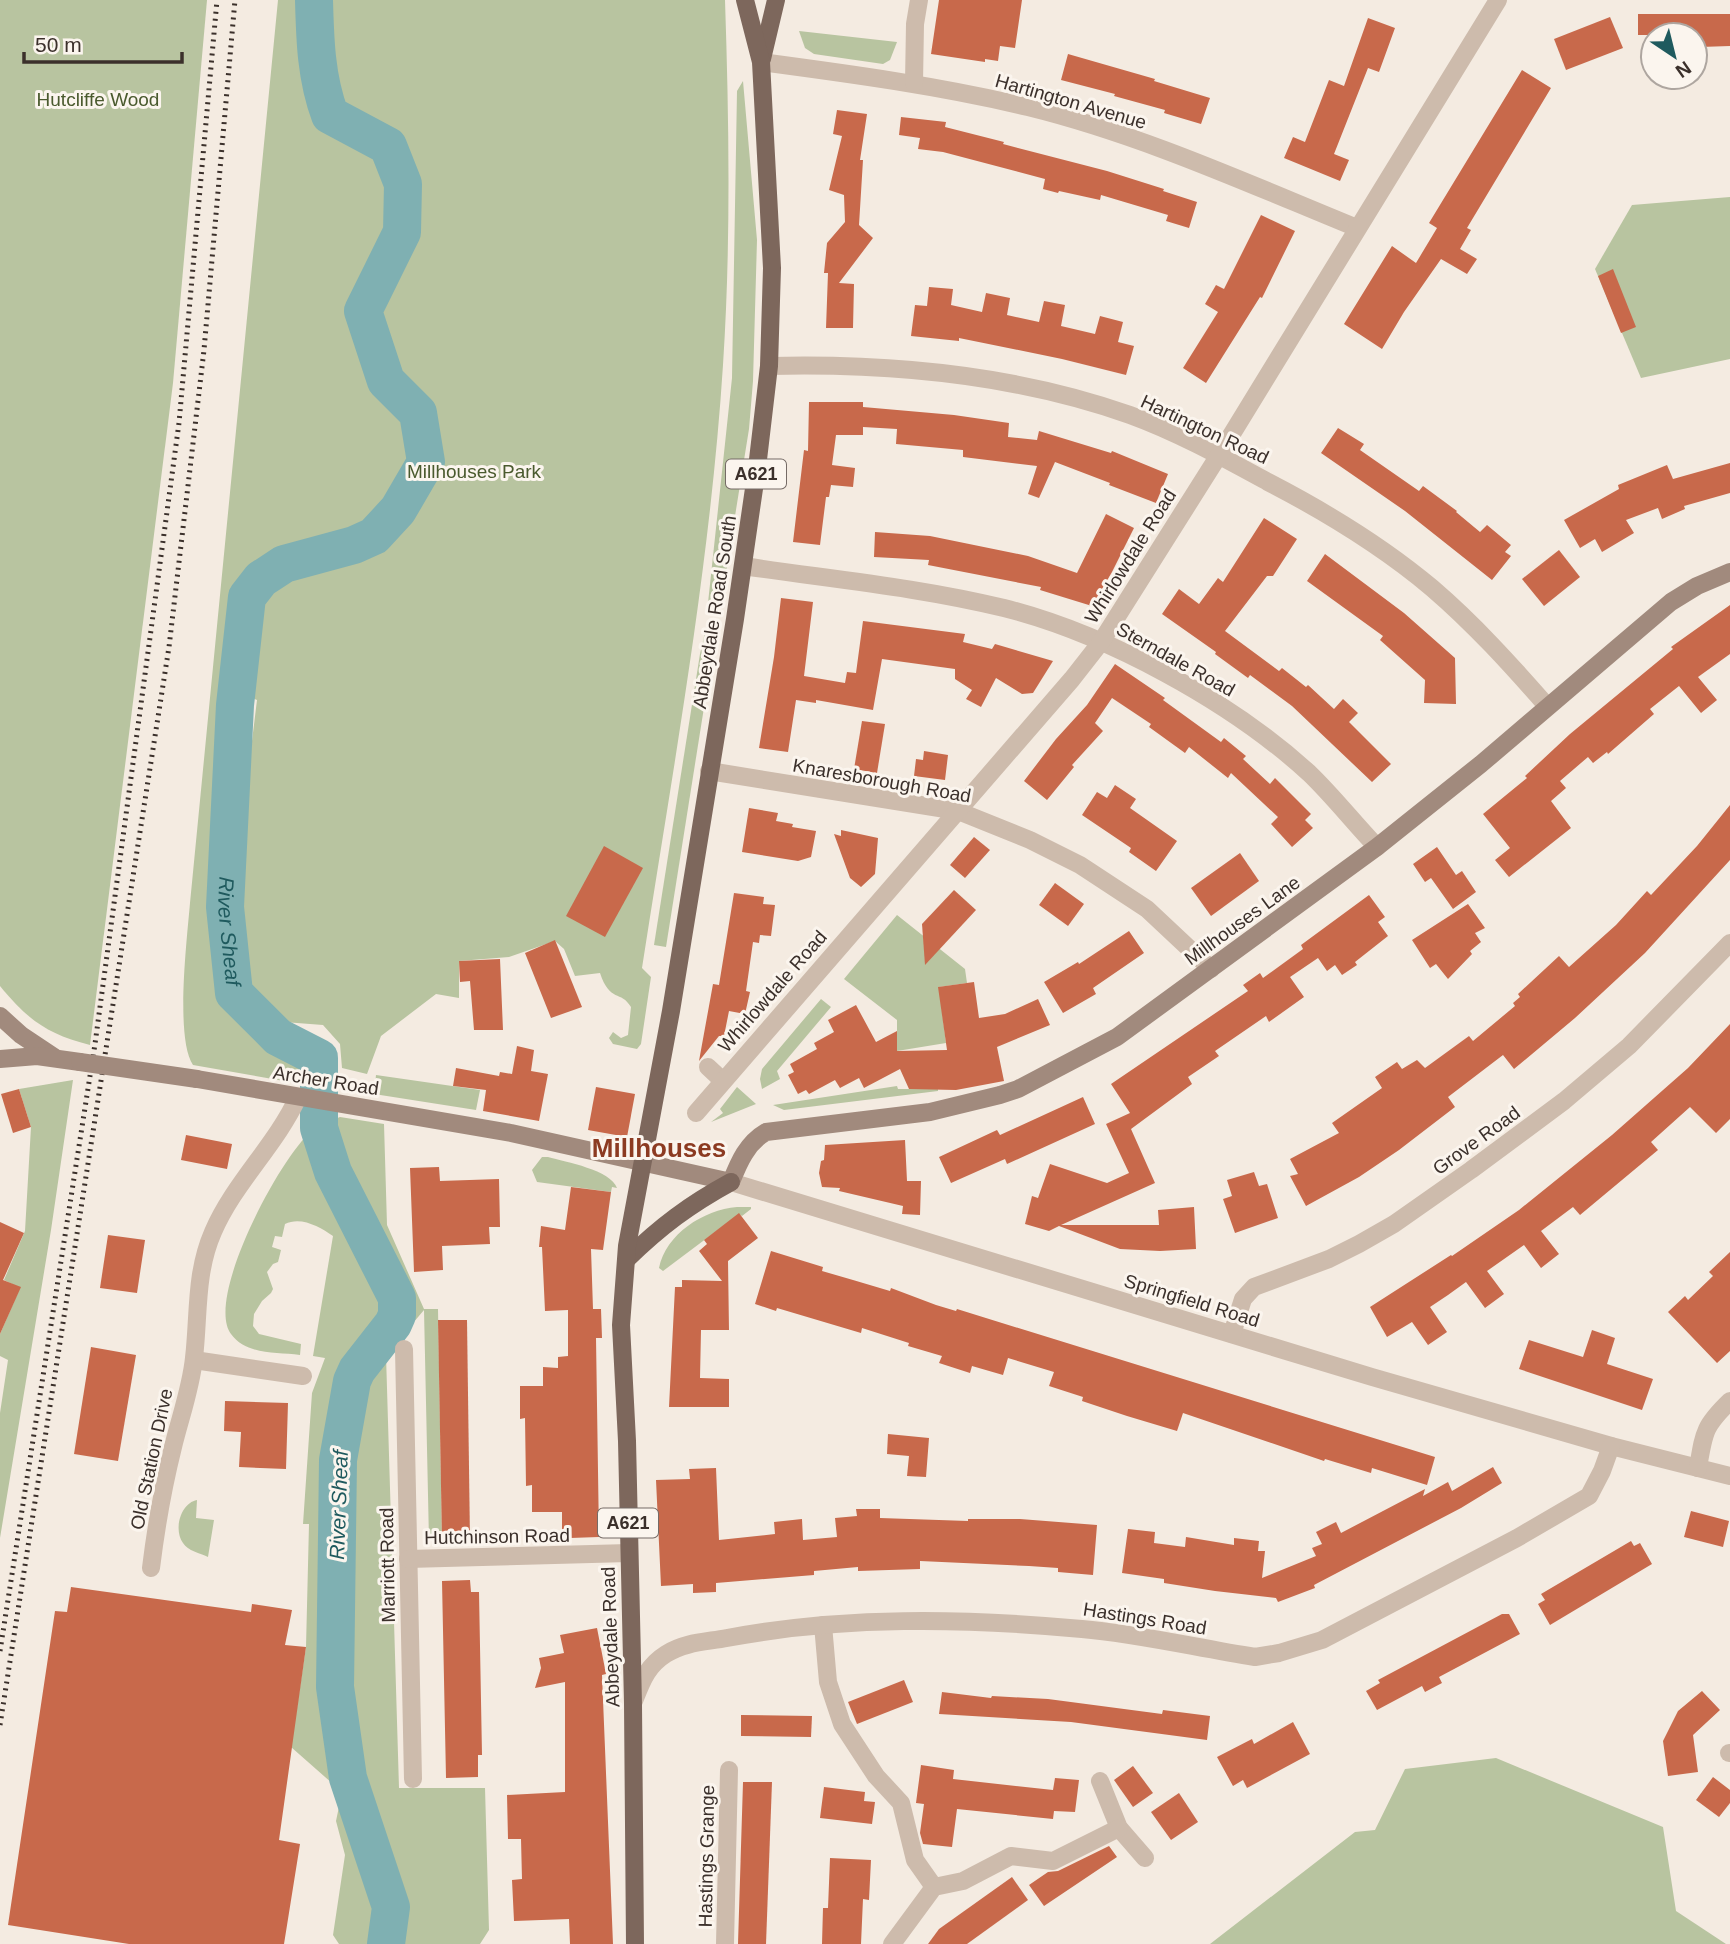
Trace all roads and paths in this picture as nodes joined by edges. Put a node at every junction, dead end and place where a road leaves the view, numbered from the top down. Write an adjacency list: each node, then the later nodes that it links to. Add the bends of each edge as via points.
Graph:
1 (745, 0): 5 (main road, Abbeydale Road South / A621)
2 (776, 0): 5 (main road, Abbeydale Road South / A621)
3 (919, 0): 6 (street)
4 (1497, 0): 7 (street, Whirlowdale Road)
5 (761, 62): 6 (street, Hartington Avenue); 8 (main road, Abbeydale Road South / A621, via 772,268)
6 (914, 83): 7 (street, Hartington Avenue, via 1029,107 1122,135)
7 (1357, 228): 9 (street, Whirlowdale Road)
8 (769, 366): 9 (street, Hartington Road, via 902,369 998,380 1130,415); 10 (main road, Abbeydale Road South / A621)
9 (1219, 455): 12 (street, Whirlowdale Road); 13 (street, Hartington Road, via 1366,537 1433,589 1491,643)
10 (743, 566): 12 (street, Sterndale Road, via 954,597 1037,618); 14 (main road, Abbeydale Road South / A621)
11 (1730, 572): 13 (street, Millhouses Lane, via 1678,598)
12 (1101, 642): 15 (street, Whirlowdale Road); 16 (street, Sterndale Road, via 1181,682 1243,722 1309,774)
13 (1547, 706): 16 (street, Millhouses Lane)
14 (709, 771): 15 (street, Knaresborough Road); 26 (main road, Abbeydale Road South / A621)
15 (958, 811): 18 (street, Knaresborough Road, via 1054,851 1099,876 1147,909); 23 (street, Whirlowdale Road)
16 (1377, 847): 18 (street, Millhouses Lane)
17 (1730, 943): 29 (street, Grove Road, via 1629,1046 1471,1170 1359,1244 1254,1287 1243,1299)
18 (1211, 969): 27 (street, Millhouses Lane, via 1117,1037 1018,1089 943,1110 766,1132 747,1149)
19 (0, 1016): 20 (street)
20 (57, 1058): 21 (street, Archer Road); 24 (street, Archer Road, bridge)
21 (0, 1059)
22 (708, 1067): 23 (street, Whirlowdale Road)
23 (723, 1081): 25 (street, Whirlowdale Road)
24 (305, 1098): 26 (street, Archer Road, via 511,1133); 31 (street, Old Station Drive, via 234,1192 213,1232 200,1279)
25 (696, 1113)
26 (643, 1163): 27 (street, Springfield Road); 28 (main road, Abbeydale Road / A621)
27 (731, 1182): 28 (main road, via 671,1218); 29 (street, Springfield Road)
28 (626, 1259): 37 (main road, Abbeydale Road / A621, via 621,1325)
29 (1232, 1334): 34 (street, Springfield Road)
30 (404, 1349): 38 (street, Marriott Road)
31 (194, 1360): 32 (street); 39 (street, Old Station Drive)
32 (303, 1376)
33 (1730, 1401): 35 (street, via 1704,1431)
34 (1611, 1446): 35 (street, Springfield Road); 40 (street, Hastings Road, via 1589,1496 1367,1618 1322,1640 1279,1653 1255,1657 1084,1629 969,1622)
35 (1698, 1468): 36 (street, Springfield Road)
36 (1730, 1476)
37 (629, 1553): 38 (street, Hutchinson Road); 41 (main road, Abbeydale Road / A621)
38 (408, 1559): 43 (street, Marriott Road)
39 (151, 1568)
40 (823, 1625): 41 (street, Hastings Road, via 685,1645 665,1654 646,1671); 47 (street, via 828,1682 842,1724 876,1776 901,1803 915,1860)
41 (633, 1704): 48 (main road, Abbeydale Road / A621)
42 (729, 1770): 49 (street, Hastings Grange)
43 (413, 1779)
44 (1100, 1781): 45 (street)
45 (1119, 1828): 46 (street); 47 (street, via 1053,1861 1011,1856 963,1881)
46 (1145, 1858)
47 (934, 1887): 50 (street)
48 (635, 1944)
49 (725, 1944)
50 (892, 1944)

